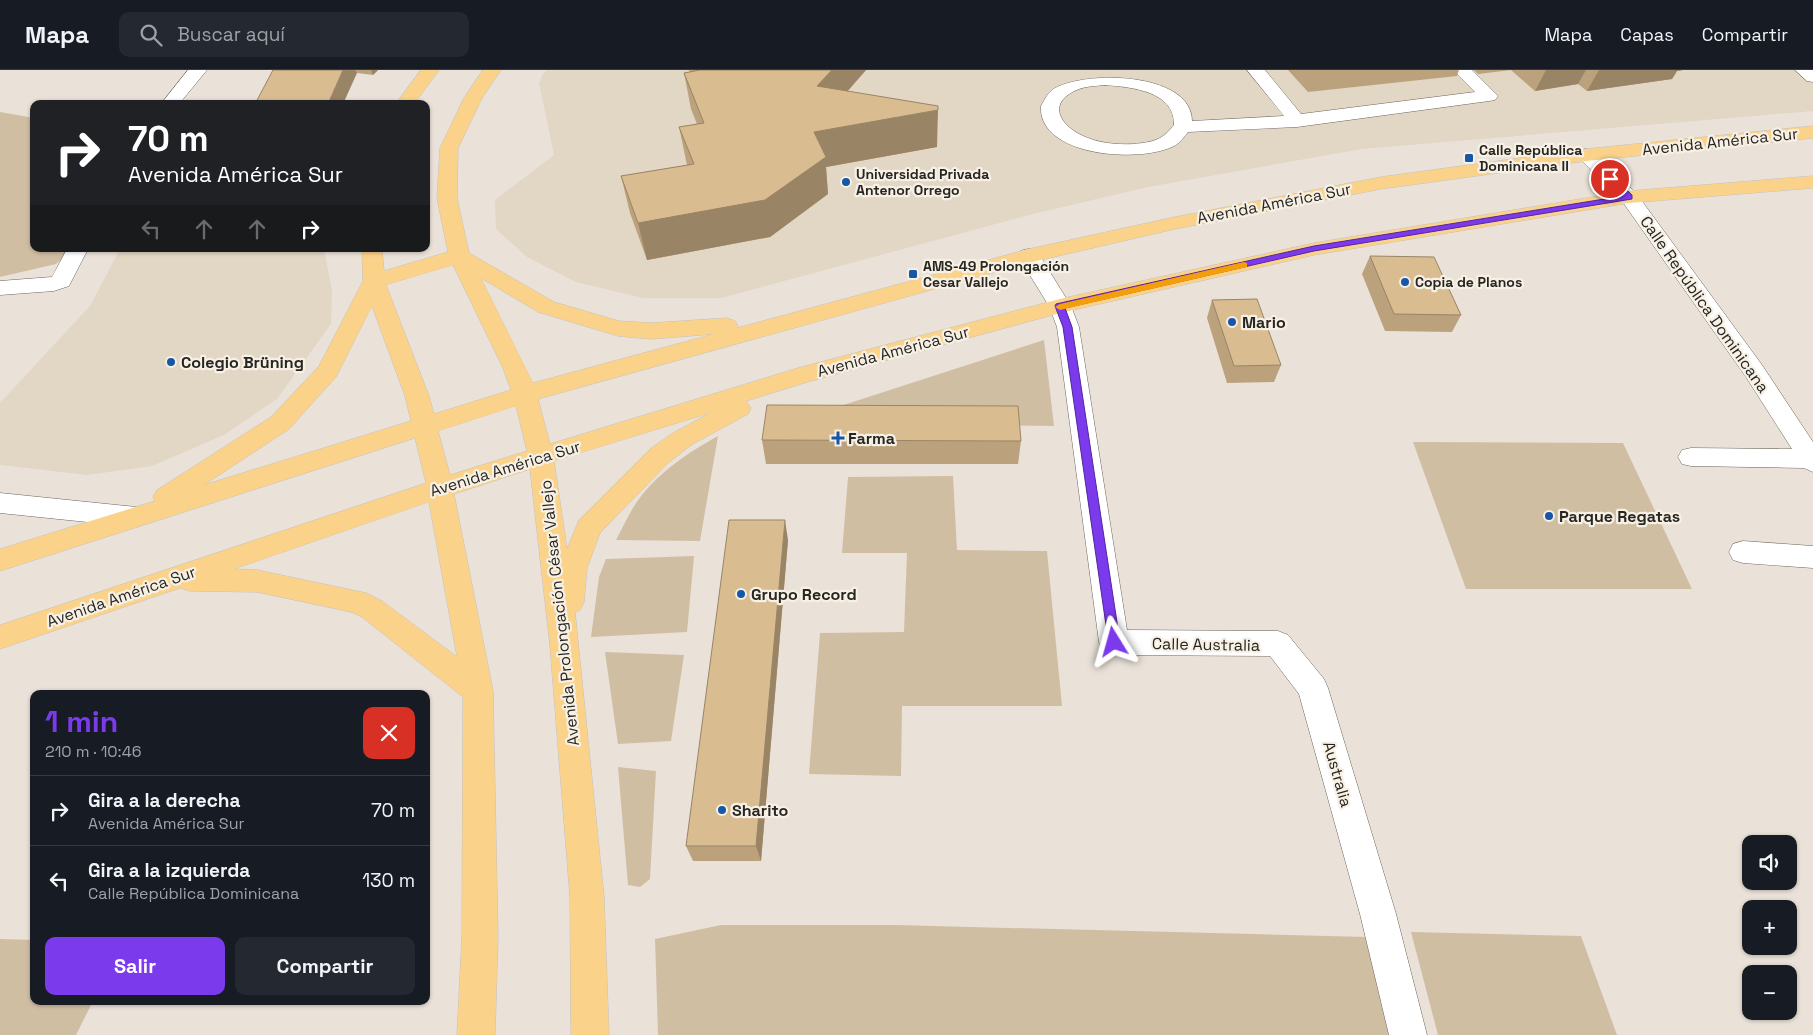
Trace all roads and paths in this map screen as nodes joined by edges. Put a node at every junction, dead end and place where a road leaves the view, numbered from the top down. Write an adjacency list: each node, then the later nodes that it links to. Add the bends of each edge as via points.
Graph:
1 (198, 70): 9 (street)
2 (430, 70): 10 (main road)
3 (492, 70): 19 (main road, Avenida Prolongación César Vallejo, via 473,98 449,148 447,198)
4 (1256, 70): 11 (street)
5 (1462, 70): 11 (street, via 1489,96)
6 (1804, 70): 8 (street)
7 (1128, 76): 12 (street, via 1172,98 1183,112); 12 (street, via 1077,84 1058,94 1050,106 1052,121 1065,134 1087,145 1115,150 1145,149 1169,141)
8 (1813, 77)
9 (173, 100)
10 (408, 100)
11 (1297, 121): 12 (street)
12 (1183, 127)
13 (1813, 132): 14 (main road, Avenida América Sur)
14 (1586, 155): 16 (street, Calle República Dominicana); 20 (main road, Avenida América Sur, via 1381,183 1175,223)
15 (1813, 182): 16 (main road, Avenida América Sur)
16 (1629, 197): 23 (main road, Avenida América Sur, via 1314,248); 30 (street, Calle República Dominicana, via 1754,371)
17 (76, 252): 22 (street, via 60,281 54,284)
18 (372, 252): 21 (main road)
19 (458, 256): 21 (main road); 24 (main road, via 546,307 618,328 660,331); 26 (main road, Avenida Prolongación César Vallejo)
20 (1029, 256): 23 (street, Calle Australia); 24 (main road, Avenida América Sur)
21 (374, 281): 27 (main road, via 417,396); 33 (main road, via 328,371 280,423)
22 (0, 288)
23 (1060, 306): 25 (main road, Avenida América Sur); 39 (street, Calle Australia, via 1068,327 1114,642)
24 (796, 318): 26 (main road, Avenida América Sur)
25 (798, 376): 28 (main road, Avenida América Sur); 40 (main road, via 682,439 659,456 589,526 573,568)
26 (525, 394): 27 (main road, Avenida América Sur); 28 (main road, Avenida Prolongación César Vallejo)
27 (424, 424): 31 (main road); 33 (main road, Avenida América Sur)
28 (541, 456): 31 (main road, Avenida América Sur); 40 (main road, Avenida Prolongación César Vallejo)
29 (1691, 457): 30 (street)
30 (1812, 461)
31 (440, 488): 37 (main road, Avenida América Sur); 41 (main road)
32 (0, 503): 33 (street)
33 (136, 517): 36 (main road, Avenida América Sur)
34 (1743, 552): 35 (street)
35 (1813, 557)
36 (0, 560)
37 (168, 580): 38 (main road, Avenida América Sur); 41 (main road, via 257,581 356,601 372,609)
38 (0, 638)
39 (1278, 644): 44 (street, Australia, via 1313,688 1378,914)
40 (565, 646): 43 (main road, Avenida Prolongación César Vallejo, via 587,897)
41 (478, 691): 42 (main road, via 480,937)
42 (476, 1035)
43 (590, 1035)
44 (1408, 1035)

